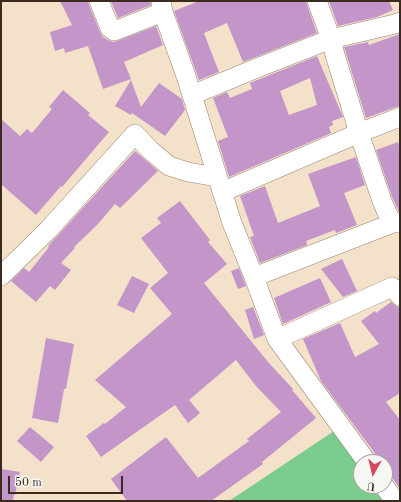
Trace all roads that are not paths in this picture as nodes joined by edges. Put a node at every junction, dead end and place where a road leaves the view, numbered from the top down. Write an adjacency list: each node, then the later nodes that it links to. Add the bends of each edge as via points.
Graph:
1 (99, 1): 3 (street, via 110,28 114,31)
2 (318, 1): 5 (street)
3 (162, 6): 6 (street)
4 (400, 22): 5 (street)
5 (331, 39): 6 (street); 8 (street)
6 (192, 96): 9 (street)
7 (400, 118): 8 (street)
8 (359, 134): 9 (street); 10 (street, via 382,201 389,217)
9 (220, 184): 11 (street, via 169,166 135,134 48,230); 12 (street, via 232,223)
10 (396, 223): 12 (street)
11 (1, 276)
12 (254, 277): 14 (street)
13 (398, 289): 14 (street)
14 (277, 339): 15 (street)
15 (361, 454)

